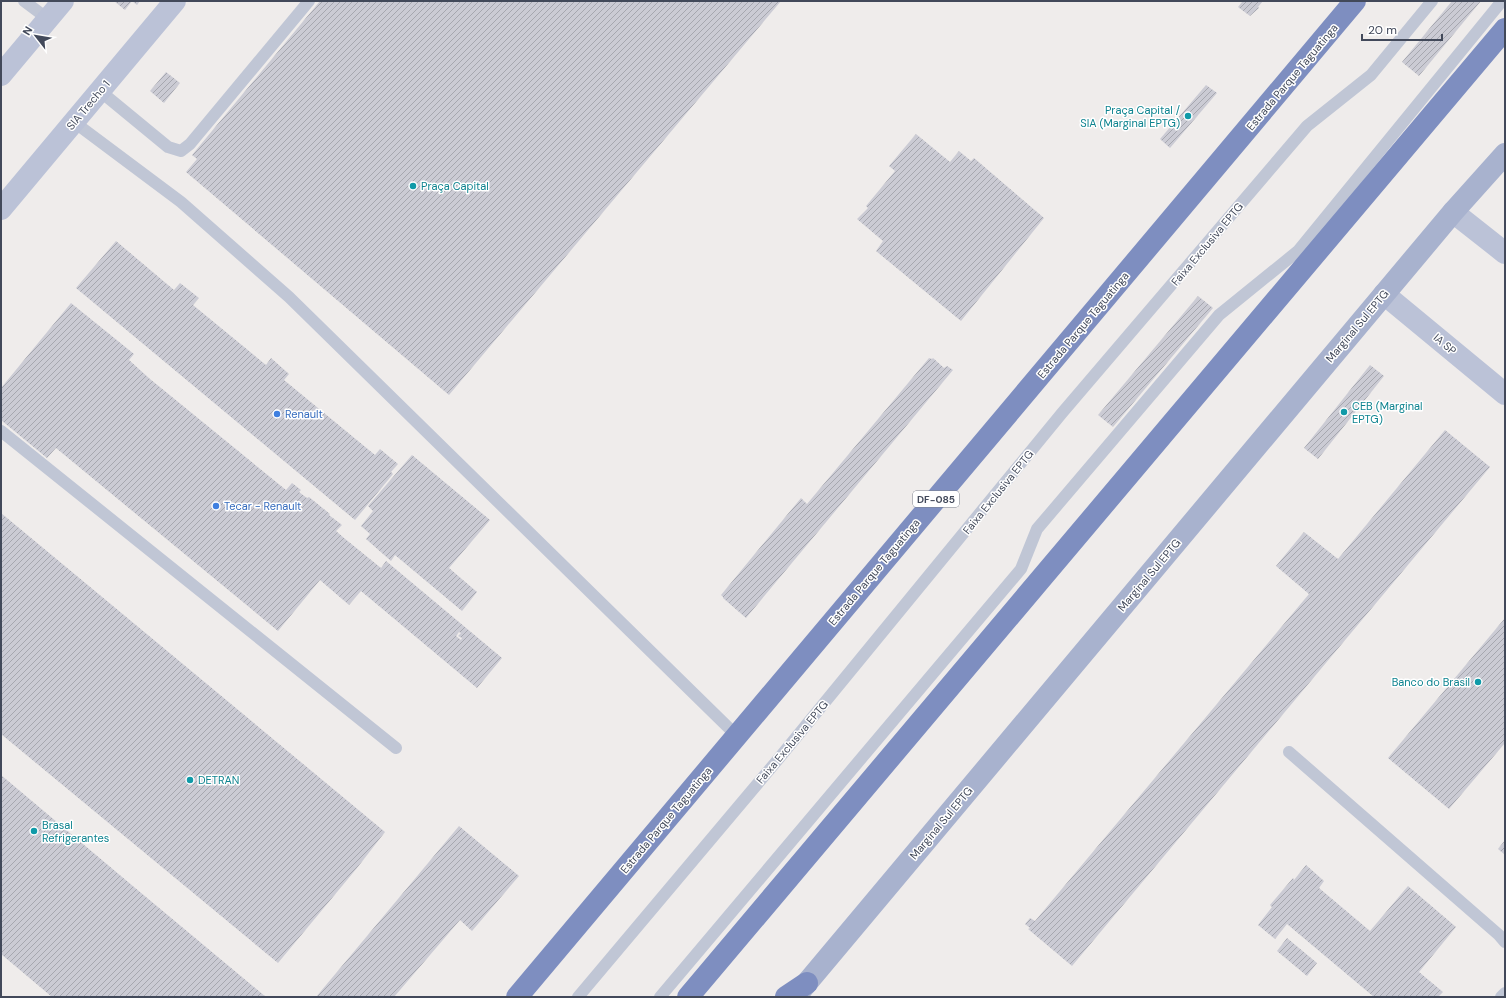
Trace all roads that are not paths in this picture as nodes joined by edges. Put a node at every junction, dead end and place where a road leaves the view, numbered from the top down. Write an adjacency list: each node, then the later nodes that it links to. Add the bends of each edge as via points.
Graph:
1 (24, 1): 8 (lane)
2 (63, 1): 8 (main road)
3 (175, 1): 11 (main road, SIA Trecho 1)
4 (309, 1): 11 (lane, via 190,144 181,150 168,147)
5 (1356, 1): 20 (highway, Estrada Parque Taguatinga / DF-085)
6 (1432, 1): 27 (lane, Faixa Exclusiva EPTG, via 1371,75 1307,126 1068,407 780,757)
7 (1502, 1): 28 (lane, via 1298,251 1219,314 1047,517 1037,529 1021,569)
8 (48, 19): 10 (main road)
9 (1505, 29): 29 (highway)
10 (1, 75)
11 (100, 91): 12 (main road, SIA Trecho 1)
12 (74, 122): 14 (main road, SIA Trecho 1); 20 (lane, via 181,202 289,297)
13 (1505, 154): 15 (main road, Marginal Sul EPTG)
14 (1, 209)
15 (1453, 212): 16 (main road); 17 (main road, Marginal Sul EPTG)
16 (1505, 253)
17 (1384, 294): 18 (main road, IA SP); 24 (main road, Marginal Sul EPTG)
18 (1505, 394)
19 (1, 431): 21 (lane)
20 (737, 736): 26 (highway, Estrada Parque Taguatinga / DF-085)
21 (396, 748)
22 (1289, 752): 23 (lane)
23 (1505, 942)
24 (801, 990): 30 (highway)
25 (1505, 992): 31 (lane)
26 (517, 997)
27 (578, 997)
28 (660, 997)
29 (688, 997)
30 (786, 997)
31 (1502, 997)

